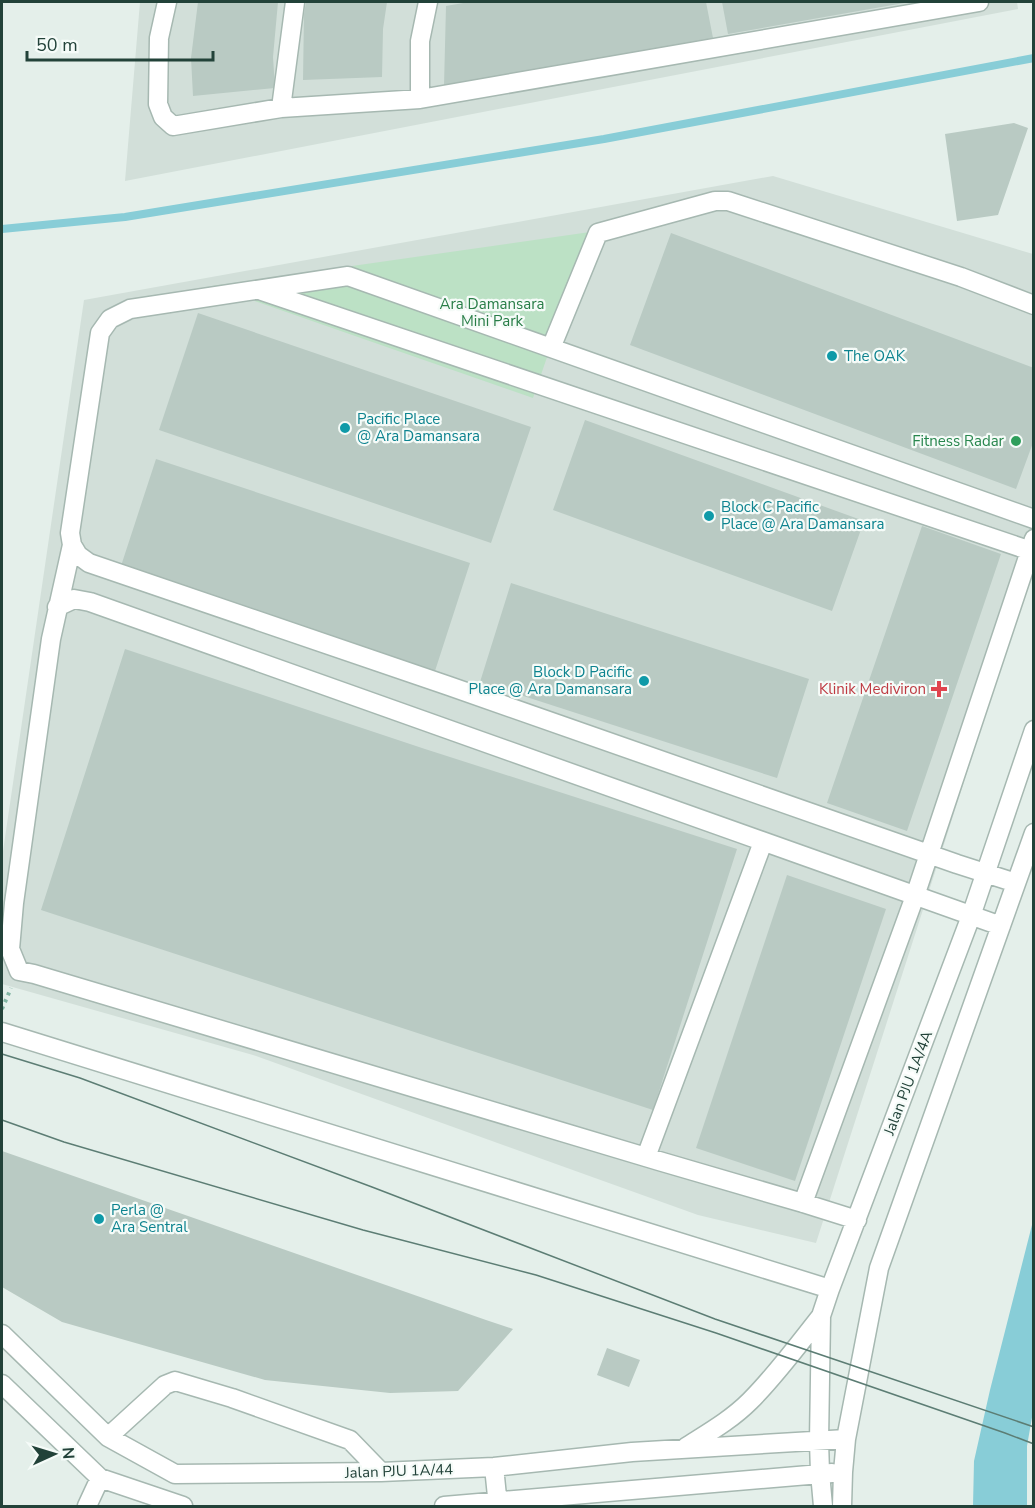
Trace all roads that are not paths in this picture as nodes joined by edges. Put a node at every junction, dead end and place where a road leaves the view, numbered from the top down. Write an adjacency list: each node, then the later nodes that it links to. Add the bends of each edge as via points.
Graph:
1 (167, 2): 6 (street, via 159,38 158,104 163,117 173,126)
2 (295, 2): 6 (street)
3 (428, 2): 5 (street, via 420,41)
4 (979, 2): 5 (street)
5 (420, 99): 6 (street)
6 (281, 108)
7 (258, 290): 9 (street, via 348,276); 11 (street, via 130,309 110,319 100,333 70,533); 12 (street)
8 (1034, 305): 9 (street, via 961,277 728,201 715,201 598,233)
9 (551, 348): 10 (street)
10 (1034, 519)
11 (72, 544): 13 (street); 17 (street, via 89,563)
12 (1032, 547): 17 (street)
13 (57, 607): 16 (street, via 74,599 90,602); 24 (street, via 14,903 10,949 19,971)
14 (1034, 730): 18 (street, Jalan PJU 1A/4A)
15 (1034, 833): 19 (street)
16 (764, 842): 20 (street); 24 (street)
17 (928, 854): 18 (street); 20 (street)
18 (985, 873): 19 (street); 21 (street, Jalan PJU 1A/4A)
19 (1016, 883): 22 (street)
20 (915, 896): 21 (street); 25 (street)
21 (971, 916): 22 (street); 26 (street, Jalan PJU 1A/4A)
22 (1001, 926): 32 (street, via 879,1268)
23 (2, 1032): 27 (street)
24 (646, 1157): 25 (street)
25 (803, 1203): 26 (street)
26 (856, 1220): 27 (street, Jalan PJU 1A/4A)
27 (830, 1289): 28 (street, Jalan PJU 1A/4A)
28 (821, 1316): 33 (street, Jalan PJU 1A/4A); 34 (street, via 748,1403)
29 (2, 1334): 31 (street, Jalan PJU 1A/44)
30 (2, 1384): 40 (street)
31 (108, 1437): 36 (street, Jalan PJU 1A/44, via 175,1474); 36 (street, via 165,1385 175,1381 350,1440)
32 (846, 1439): 33 (street, Jalan PJU 1A/44); 37 (street)
33 (819, 1442): 34 (street, Jalan PJU 1A/44); 38 (street, Jalan PJU 1A/4A)
34 (684, 1448): 35 (street, Jalan PJU 1A/44)
35 (494, 1467): 36 (street, Jalan PJU 1A/44); 41 (street)
36 (381, 1472)
37 (843, 1472): 38 (street); 46 (street)
38 (820, 1473): 39 (street); 45 (street)
39 (796, 1476): 41 (street); 45 (street, via 811,1486)
40 (100, 1478): 42 (street); 43 (street)
41 (497, 1504): 44 (street)
42 (87, 1506)
43 (183, 1506)
44 (444, 1506)
45 (823, 1506)
46 (843, 1506)

